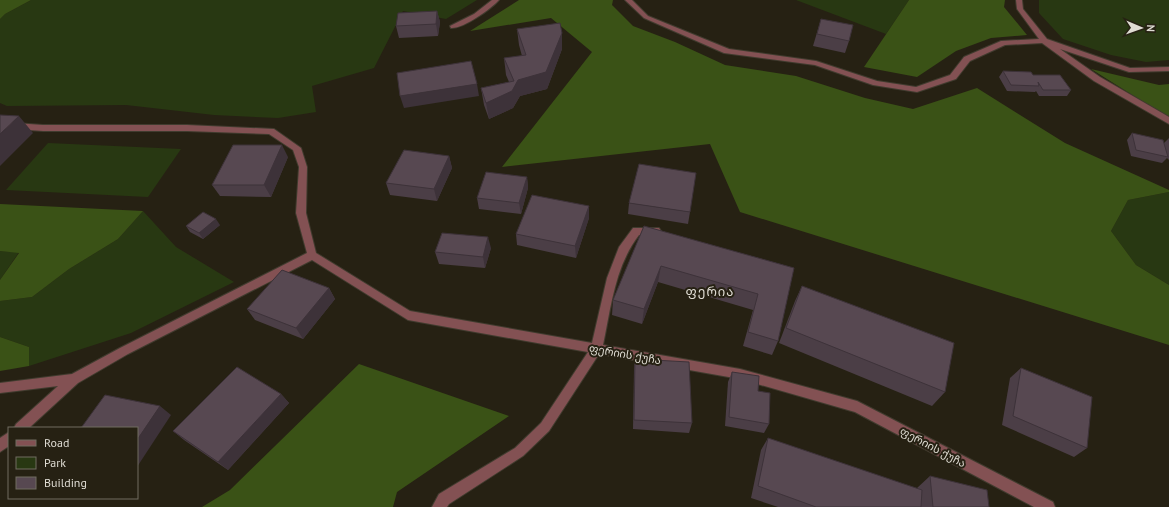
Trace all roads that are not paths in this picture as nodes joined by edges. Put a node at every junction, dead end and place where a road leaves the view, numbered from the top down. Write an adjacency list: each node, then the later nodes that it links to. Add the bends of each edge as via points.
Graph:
1 (496, 0): 4 (street, via 476,15)
2 (628, 0): 5 (street, via 646,17 728,50 816,63 876,82 917,90 953,77 967,59 1004,43)
3 (1019, 0): 5 (street, via 1020,9)
4 (454, 26)
5 (1044, 41): 6 (street, via 1129,70); 7 (street, via 1097,79)
6 (1169, 69)
7 (1169, 121)
8 (0, 125): 10 (street, via 43,128 272,131 296,148 299,154 303,167 301,213)
9 (660, 231): 11 (street, via 636,231 624,246 612,278)
10 (312, 255): 11 (street, ფერიის ქუჩა, via 408,315); 12 (street)
11 (596, 349): 17 (street, via 545,427 519,452 444,499); 18 (street, ფერიის ქუჩა, via 740,374 857,407)
12 (74, 379): 13 (street); 14 (street)
13 (0, 388)
14 (21, 427)
15 (8, 439): 16 (street)
16 (0, 446)
17 (439, 507)
18 (1048, 507)

